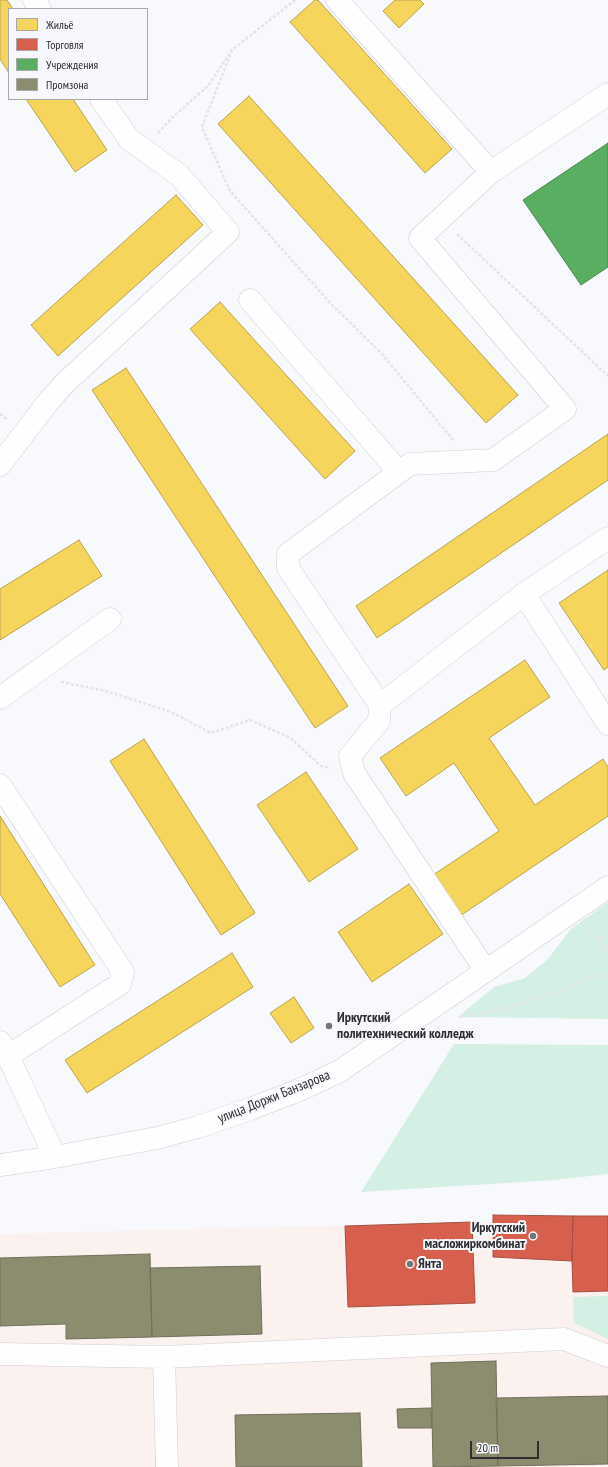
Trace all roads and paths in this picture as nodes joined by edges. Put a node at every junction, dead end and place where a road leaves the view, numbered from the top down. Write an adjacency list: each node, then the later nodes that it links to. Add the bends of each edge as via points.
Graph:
1 (294, 0): 3 (path)
2 (337, 0): 7 (street)
3 (232, 50): 6 (path, via 208,86 175,114); 11 (path, via 202,127 230,191 333,306 382,354)
4 (608, 94): 7 (street)
5 (102, 100): 6 (street, via 129,139)
6 (143, 149): 12 (street, via 179,175 228,232 66,383 48,402)
7 (491, 172): 8 (street)
8 (440, 218): 10 (path); 11 (street, via 420,238 565,409 493,460)
9 (250, 300): 13 (street)
10 (608, 376)
11 (472, 461): 13 (street, via 410,464)
12 (0, 465)
13 (399, 472): 19 (street, via 288,554 288,568)
14 (608, 538): 15 (street)
15 (524, 594): 19 (street); 20 (street)
16 (110, 619): 17 (street)
17 (31, 676): 18 (street); 21 (path, via 106,691 171,712 211,733 250,720 289,737 321,766)
18 (0, 698)
19 (380, 705): 21 (street, via 379,720 350,756)
20 (605, 715)
21 (354, 773): 28 (street)
22 (0, 785): 31 (street, via 123,972 120,984)
23 (608, 887): 28 (street, улица Доржи Банзарова)
24 (587, 927): 26 (path)
25 (608, 936): 26 (path)
26 (596, 939): 27 (path)
27 (608, 954)
28 (486, 971): 32 (street, улица Доржи Банзарова, via 340,1071 297,1091 228,1117 157,1138)
29 (608, 975): 30 (path, via 591,977 507,1008)
30 (458, 1017)
31 (4, 1049): 32 (street)
32 (55, 1157): 33 (street, улица Доржи Банзарова)
33 (0, 1165)
34 (0, 1354): 36 (street)
35 (608, 1356): 36 (street, via 564,1339)
36 (164, 1357): 37 (street)
37 (168, 1467)

